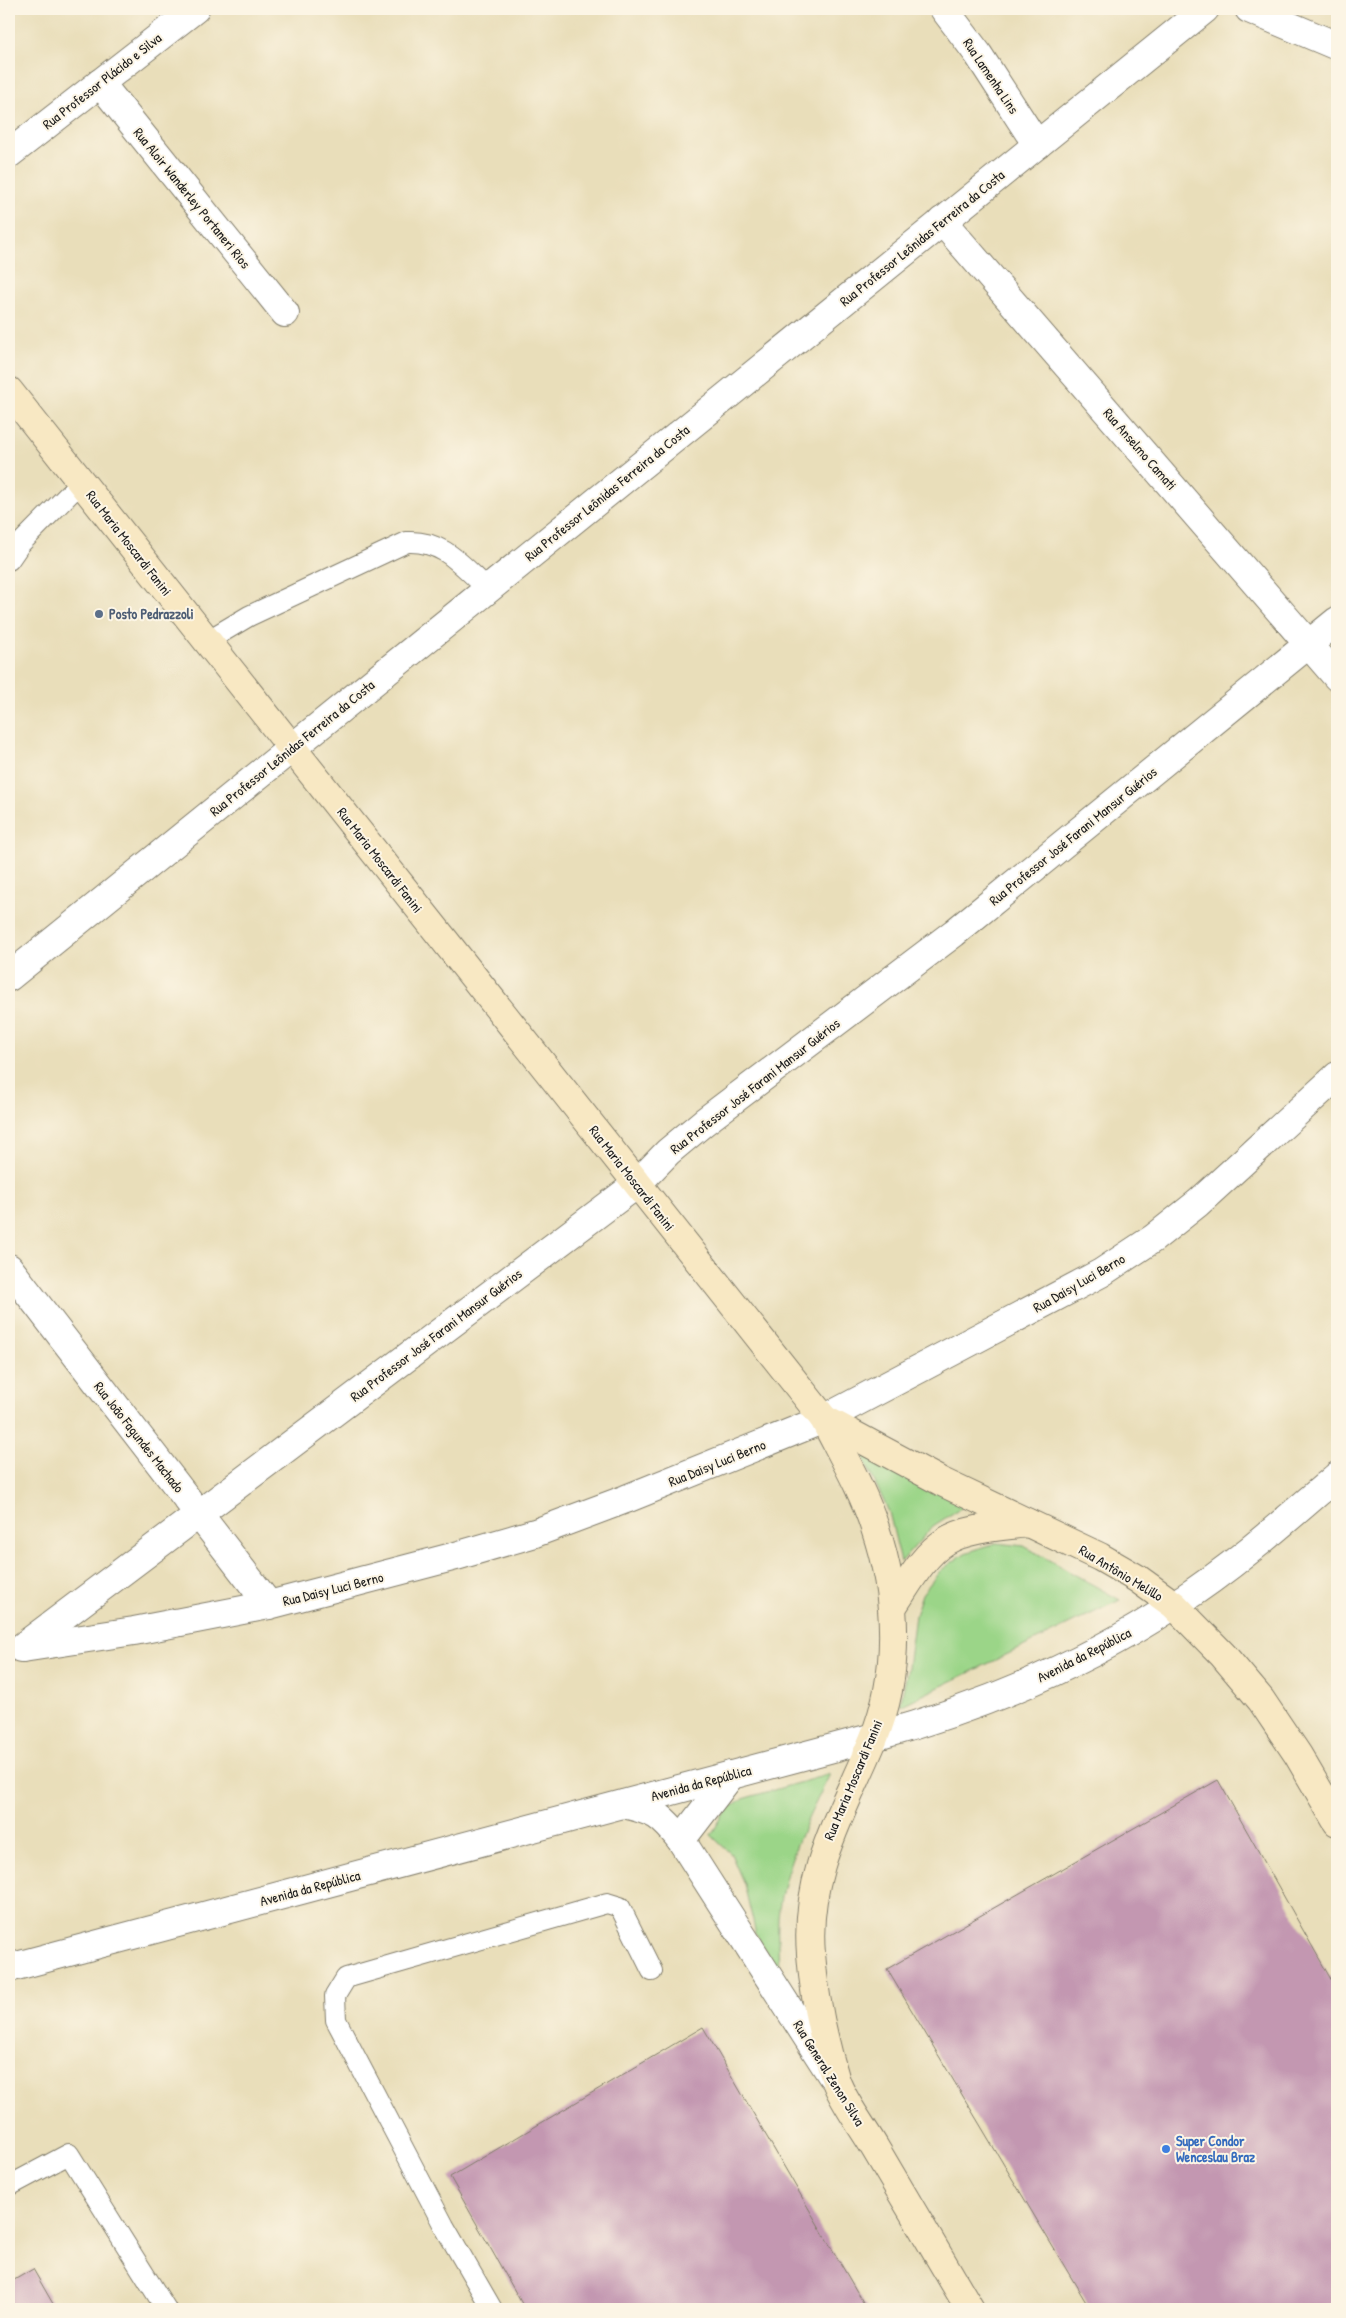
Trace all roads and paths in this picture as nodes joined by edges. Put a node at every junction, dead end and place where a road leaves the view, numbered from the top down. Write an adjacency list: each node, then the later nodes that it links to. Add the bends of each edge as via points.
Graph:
1 (195, 9): 6 (street, Rua Professor Plácido e Silva)
2 (944, 9): 7 (street, Rua Lamenha Lins, via 978,54)
3 (1205, 9): 7 (street, Rua Professor Leônidas Ferreira da Costa)
4 (1248, 9): 5 (street)
5 (1337, 46)
6 (100, 83): 8 (street, Rua Professor Plácido e Silva); 10 (street, Rua Aloir Wanderley Portaneri Rios)
7 (1037, 145): 9 (street, Rua Professor Leônidas Ferreira da Costa)
8 (9, 154)
9 (942, 221): 14 (street, Rua Professor Leônidas Ferreira da Costa); 17 (street, Rua Anselmo Camati)
10 (285, 313)
11 (9, 391): 12 (main road, Rua Maria Moscardi Fanini)
12 (81, 482): 13 (lane, via 20,544); 16 (main road, Rua Maria Moscardi Fanini)
13 (9, 560)
14 (488, 589): 16 (lane, via 440,547 422,541 407,542 249,616); 19 (street, Rua Professor Leônidas Ferreira da Costa)
15 (1337, 621): 17 (street, Rua Professor José Farani Mansur Guérios)
16 (207, 641): 19 (main road, Rua Maria Moscardi Fanini)
17 (1309, 644): 18 (street, Rua Anselmo Camati); 22 (street, Rua Professor José Farani Mansur Guérios, via 954,933 704,1122)
18 (1337, 677)
19 (292, 748): 20 (street, Rua Professor Leônidas Ferreira da Costa); 22 (main road, Rua Maria Moscardi Fanini)
20 (9, 977)
21 (1337, 1076): 24 (street, Rua Daisy Luci Berno, via 1154,1238 1101,1273)
22 (637, 1184): 24 (main road, Rua Maria Moscardi Fanini); 26 (street, Rua Professor José Farani Mansur Guérios)
23 (9, 1268): 26 (street, Rua João Fagundes Machado)
24 (824, 1419): 27 (main road, Rua Antônio Melillo, via 934,1478); 28 (street, Rua Daisy Luci Berno, via 725,1461 535,1533); 30 (main road, Rua Maria Moscardi Fanini, via 875,1527)
25 (1337, 1476): 29 (street, Avenida da República, via 1272,1531)
26 (199, 1514): 28 (street, Rua João Fagundes Machado); 31 (street, Rua Professor José Farani Mansur Guérios)
27 (1028, 1523): 29 (main road, Rua Antônio Melillo, via 1100,1557); 30 (main road, via 981,1528 946,1540 923,1563)
28 (269, 1605): 31 (street, Rua Daisy Luci Berno)
29 (1174, 1605): 32 (street, Avenida da República, via 1120,1637 1015,1689 931,1721); 35 (main road, Rua Antônio Melillo, via 1261,1700)
30 (893, 1606): 32 (main road, Rua Maria Moscardi Fanini, via 893,1652 887,1696)
31 (15, 1652)
32 (874, 1737): 33 (street, Avenida da República); 39 (main road, Rua Maria Moscardi Fanini, via 829,1837 811,1906 811,1953 818,2007)
33 (731, 1775): 34 (street, Avenida da República); 36 (street)
34 (624, 1804): 36 (street, Rua General Zenon Silva, via 650,1810 666,1821); 37 (street, Avenida da República)
35 (1337, 1822)
36 (681, 1840): 39 (street, Rua General Zenon Silva)
37 (9, 1968)
38 (652, 1970): 42 (lane, via 620,1907 607,1903 346,1978 335,1996 336,2020 444,2226)
39 (837, 2083): 43 (main road, Rua General Zenon Silva)
40 (9, 2186): 41 (lane, via 69,2154)
41 (166, 2309)
42 (492, 2309)
43 (970, 2309)

